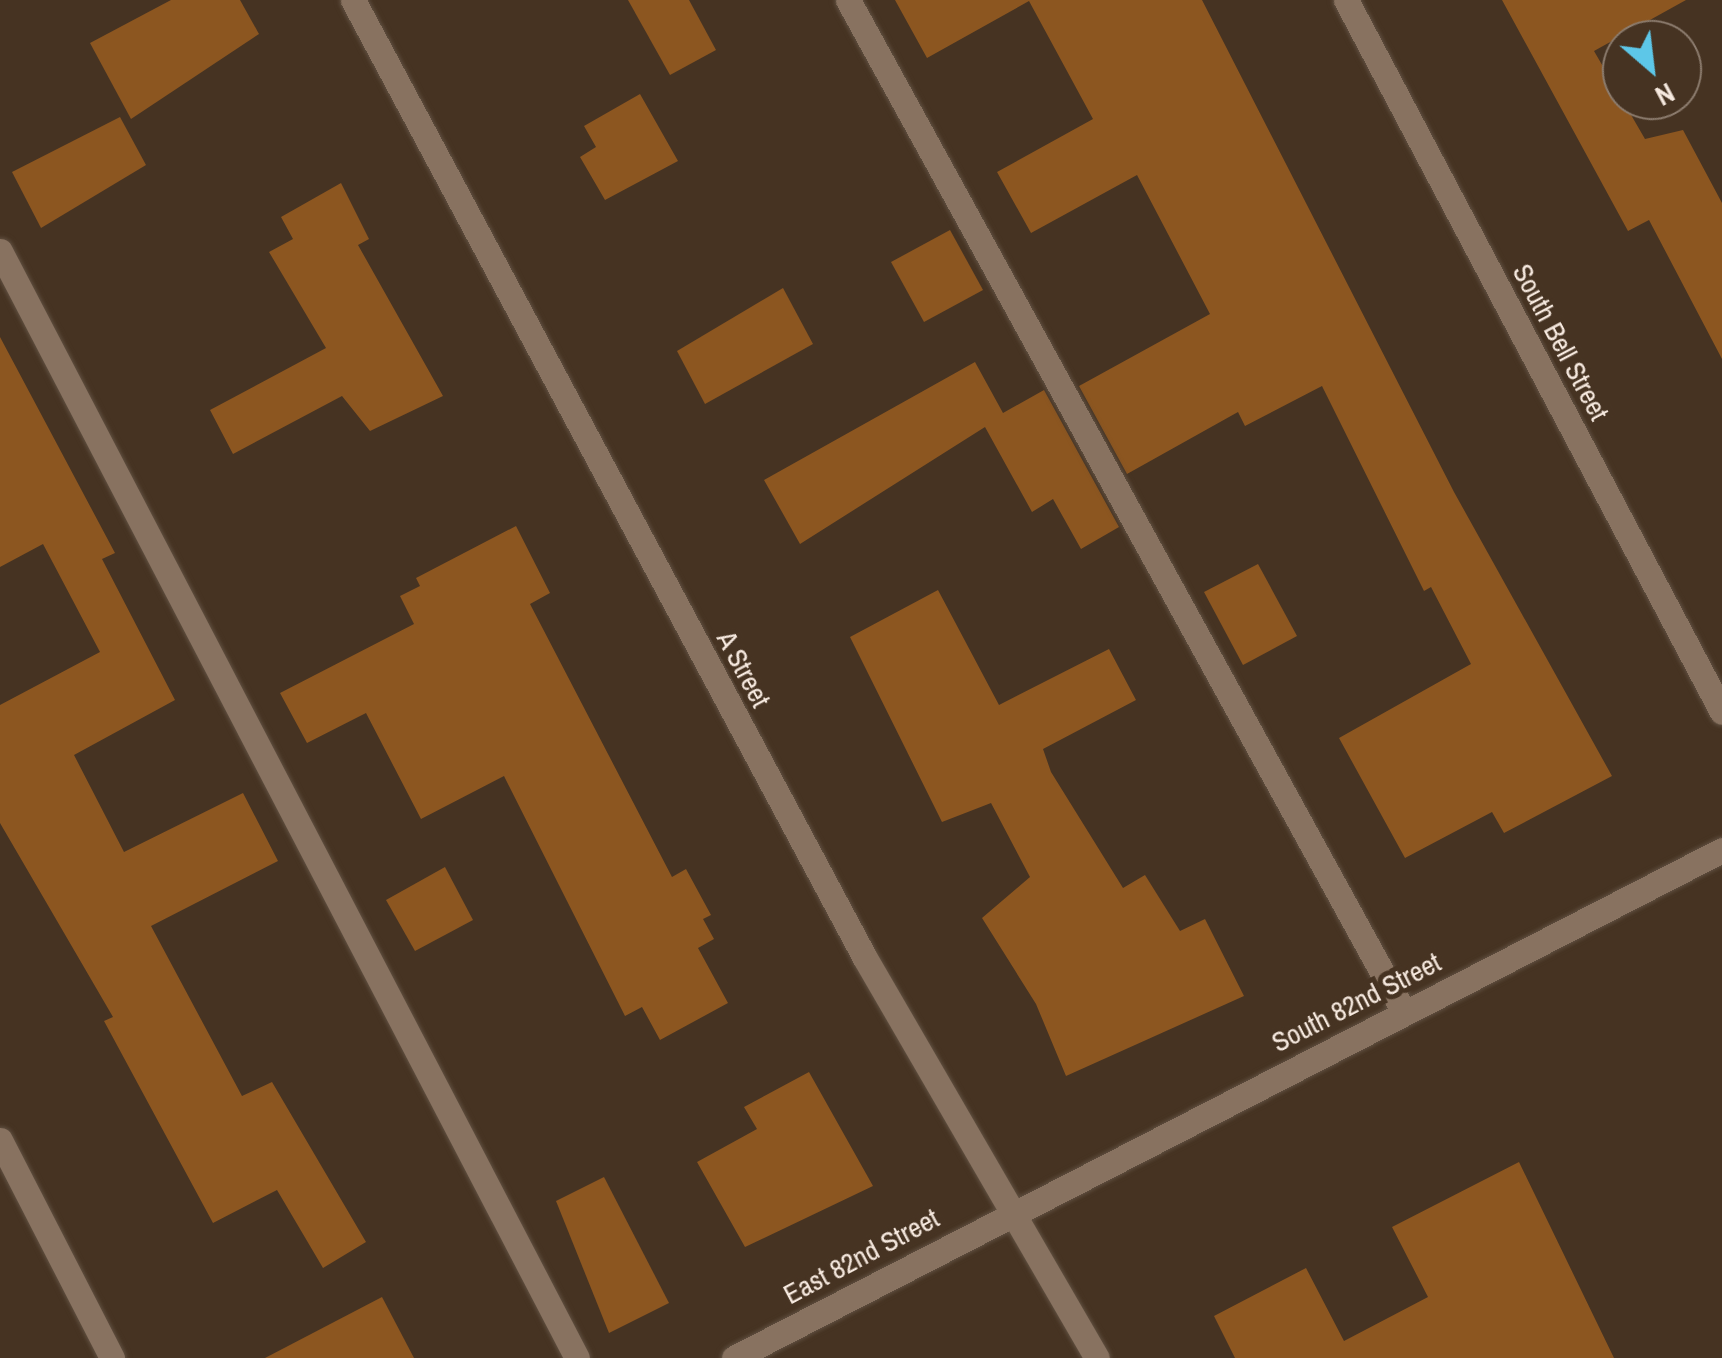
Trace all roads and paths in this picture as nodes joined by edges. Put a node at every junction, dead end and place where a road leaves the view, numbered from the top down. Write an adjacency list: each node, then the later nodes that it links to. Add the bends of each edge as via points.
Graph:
1 (352, 0): 9 (street, A Street, via 865,958)
2 (848, 0): 7 (street)
3 (1346, 0): 5 (street, South Bell Street)
4 (0, 251): 11 (street)
5 (1722, 712)
6 (1722, 850): 7 (street, South 82nd Street)
7 (1404, 1012): 9 (street, South 82nd Street)
8 (0, 1140): 10 (street)
9 (1016, 1206): 12 (street, East 82nd Street); 13 (street, A Street)
10 (112, 1358)
11 (578, 1358)
12 (734, 1358)
13 (1098, 1358)

